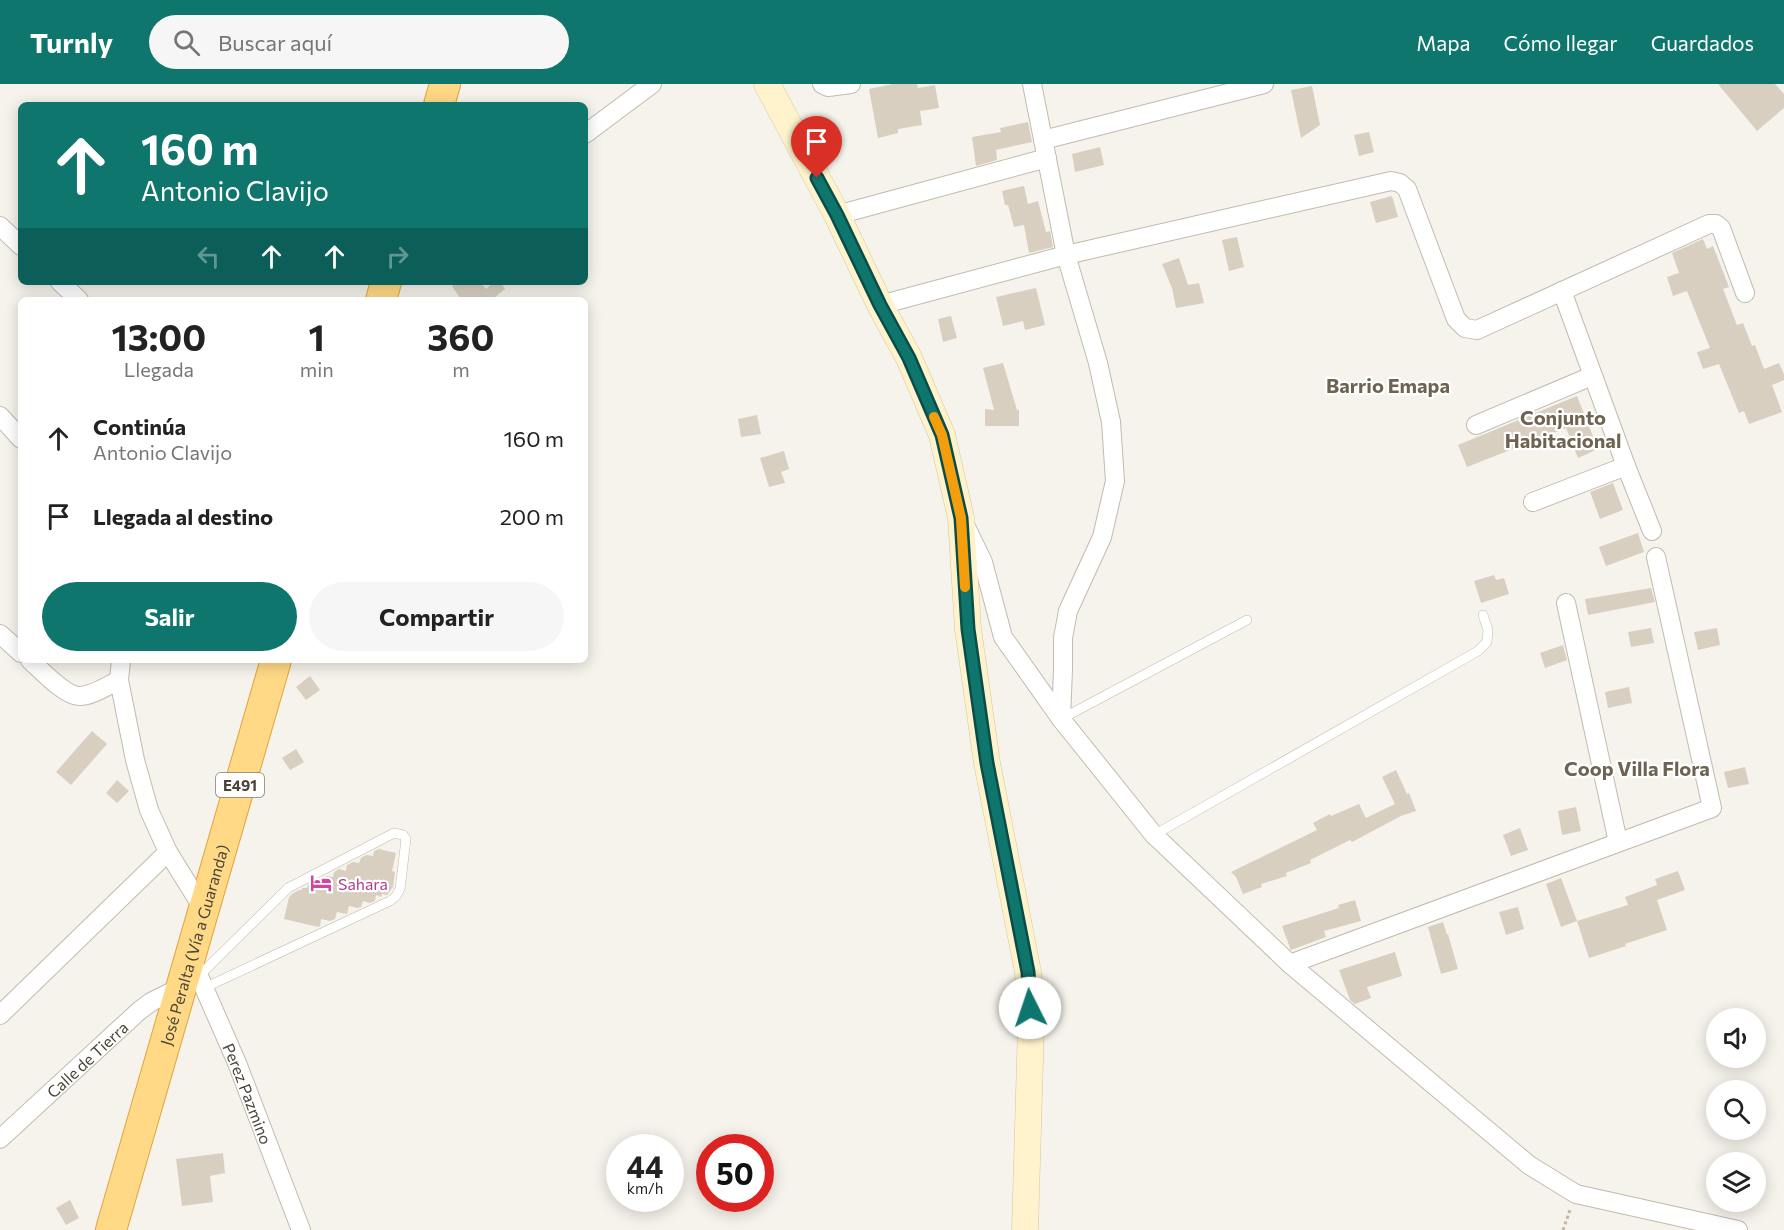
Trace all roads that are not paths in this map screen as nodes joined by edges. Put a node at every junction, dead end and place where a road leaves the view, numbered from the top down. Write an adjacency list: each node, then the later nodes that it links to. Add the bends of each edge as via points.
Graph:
1 (445, 84): 8 (highway)
2 (652, 84): 9 (street)
3 (767, 84): 11 (main road)
4 (822, 84): 5 (street)
5 (851, 84)
6 (1032, 84): 10 (street)
7 (1264, 84): 10 (street)
8 (440, 102)
9 (588, 132)
10 (1045, 149): 11 (street); 14 (street)
11 (837, 215): 19 (main road)
12 (0, 226): 13 (street)
13 (18, 243)
14 (1066, 255): 16 (street, via 1391,181 1407,189 1456,319 1465,328 1477,330); 19 (street); 38 (street, via 1111,422 1115,480 1102,537 1068,611 1063,638)
15 (63, 285): 18 (street)
16 (1562, 291): 17 (street, via 1716,224 1721,228); 20 (street)
17 (1745, 293)
18 (76, 297)
19 (880, 305): 26 (main road, via 909,358 942,435)
20 (1592, 376): 22 (street); 24 (street)
21 (0, 416): 23 (street)
22 (1476, 425)
23 (18, 436)
24 (1626, 466): 25 (street); 27 (street)
25 (1533, 502)
26 (961, 518): 38 (street, via 983,562 1003,637); 49 (main road, via 968,629 987,763 1028,972 1031,1026)
27 (1652, 531)
28 (1656, 557): 40 (street, via 1712,808)
29 (1566, 603): 40 (street)
30 (1483, 615): 39 (lane, via 1487,642 1478,651)
31 (1247, 620): 38 (lane)
32 (0, 634): 33 (street)
33 (18, 650)
34 (33, 663): 37 (street, via 69,694 77,696)
35 (121, 663): 37 (street)
36 (275, 663): 42 (highway, José Peralta (Vía a Guaranda) / E491)
37 (118, 680): 41 (street, via 149,810)
38 (1061, 719): 39 (street)
39 (1154, 835): 43 (street)
40 (1618, 842): 43 (street)
41 (168, 852): 42 (street); 45 (street)
42 (204, 910): 44 (highway, José Peralta (Vía a Guaranda) / E491)
43 (1290, 964): 50 (street, via 1529,1165 1576,1194)
44 (194, 977): 44 (lane, via 390,901 400,889 406,839 394,833 288,888); 46 (street, Calle de Tierra, via 139,1011); 47 (street, Perez Pazmino, via 237,1063); 48 (highway, José Peralta (Vía a Guaranda) / E491)
45 (0, 1015)
46 (0, 1139)
47 (296, 1228)
48 (111, 1230)
49 (1025, 1230)
50 (1738, 1230)

